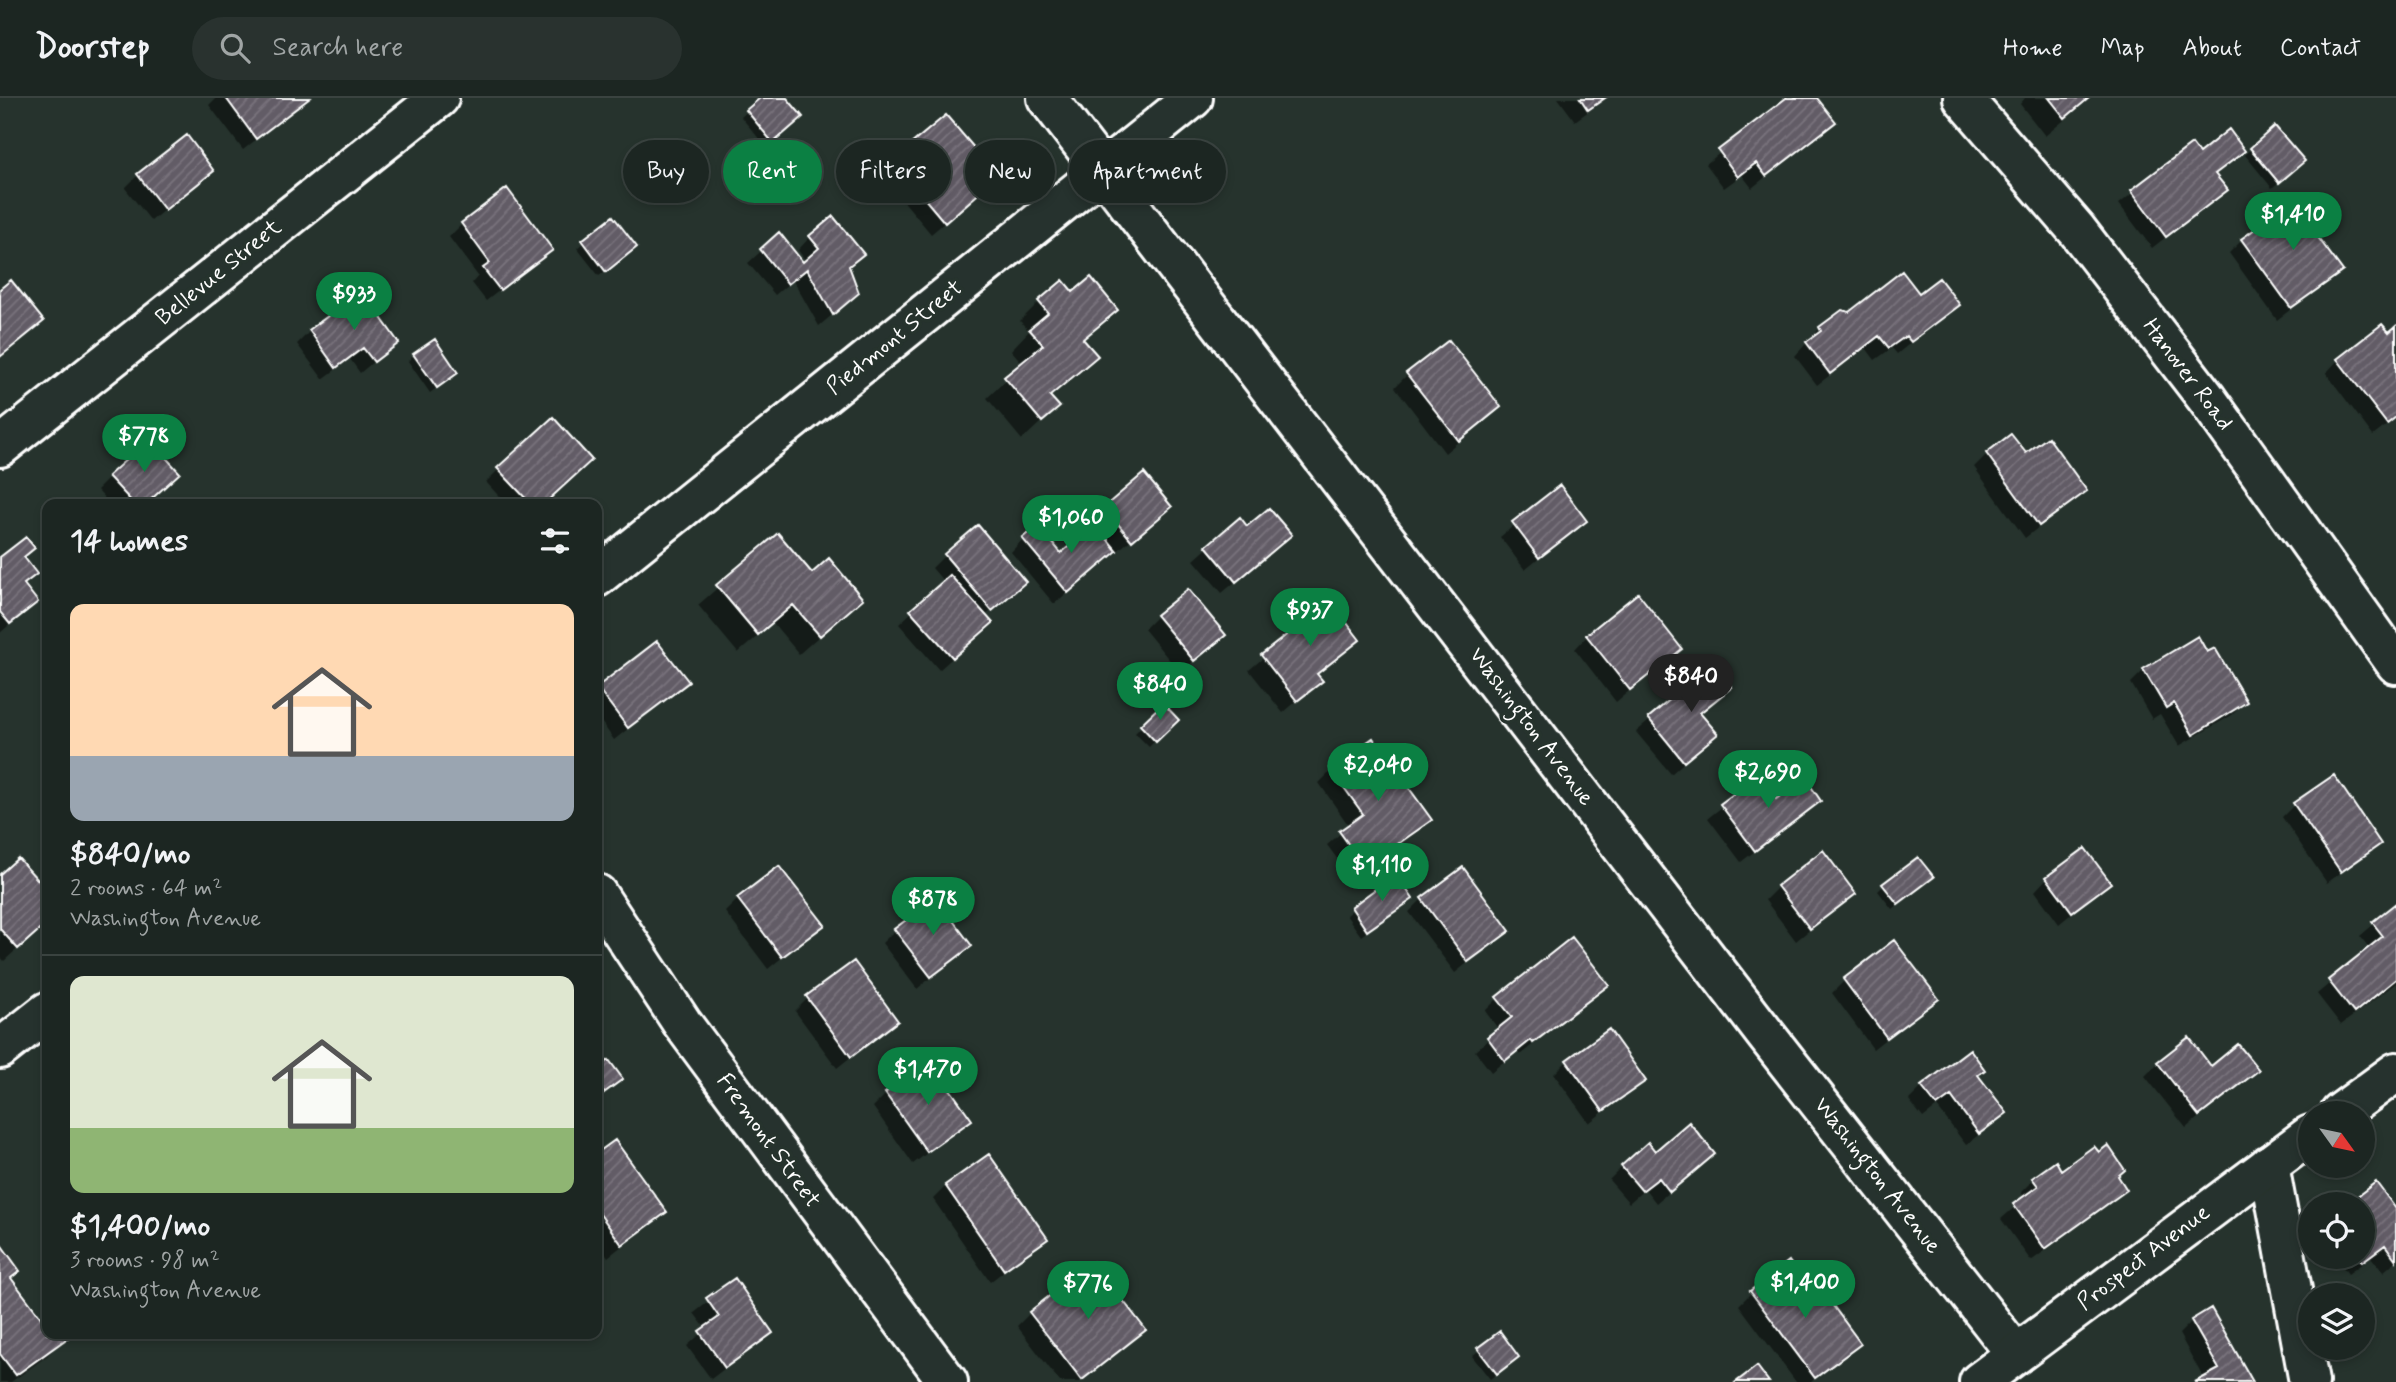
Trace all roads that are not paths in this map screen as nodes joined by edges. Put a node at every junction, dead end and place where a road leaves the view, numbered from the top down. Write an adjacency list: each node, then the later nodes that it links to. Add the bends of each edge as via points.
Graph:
1 (439, 98): 9 (street, Bellevue Street)
2 (1047, 98): 5 (street, Washington Avenue)
3 (1194, 98): 6 (street, Piedmont Street)
4 (1963, 98): 11 (street, Hanover Road, via 2077,230 2207,399)
5 (1081, 140)
6 (1142, 140)
7 (1069, 199): 10 (street, Piedmont Street)
8 (1130, 203): 19 (street, Washington Avenue, via 1766,1035)
9 (0, 447)
10 (602, 573)
11 (2396, 664)
12 (602, 902): 20 (street, Fremont Street, via 682,1023)
13 (42, 1016): 14 (street)
14 (0, 1049)
15 (2396, 1072): 16 (street)
16 (2356, 1101)
17 (2298, 1144): 18 (street, Prospect Avenue)
18 (2269, 1165): 19 (street, Prospect Avenue); 22 (street)
19 (2017, 1354): 21 (street, Prospect Avenue)
20 (948, 1382)
21 (1979, 1382)
22 (2309, 1382)

